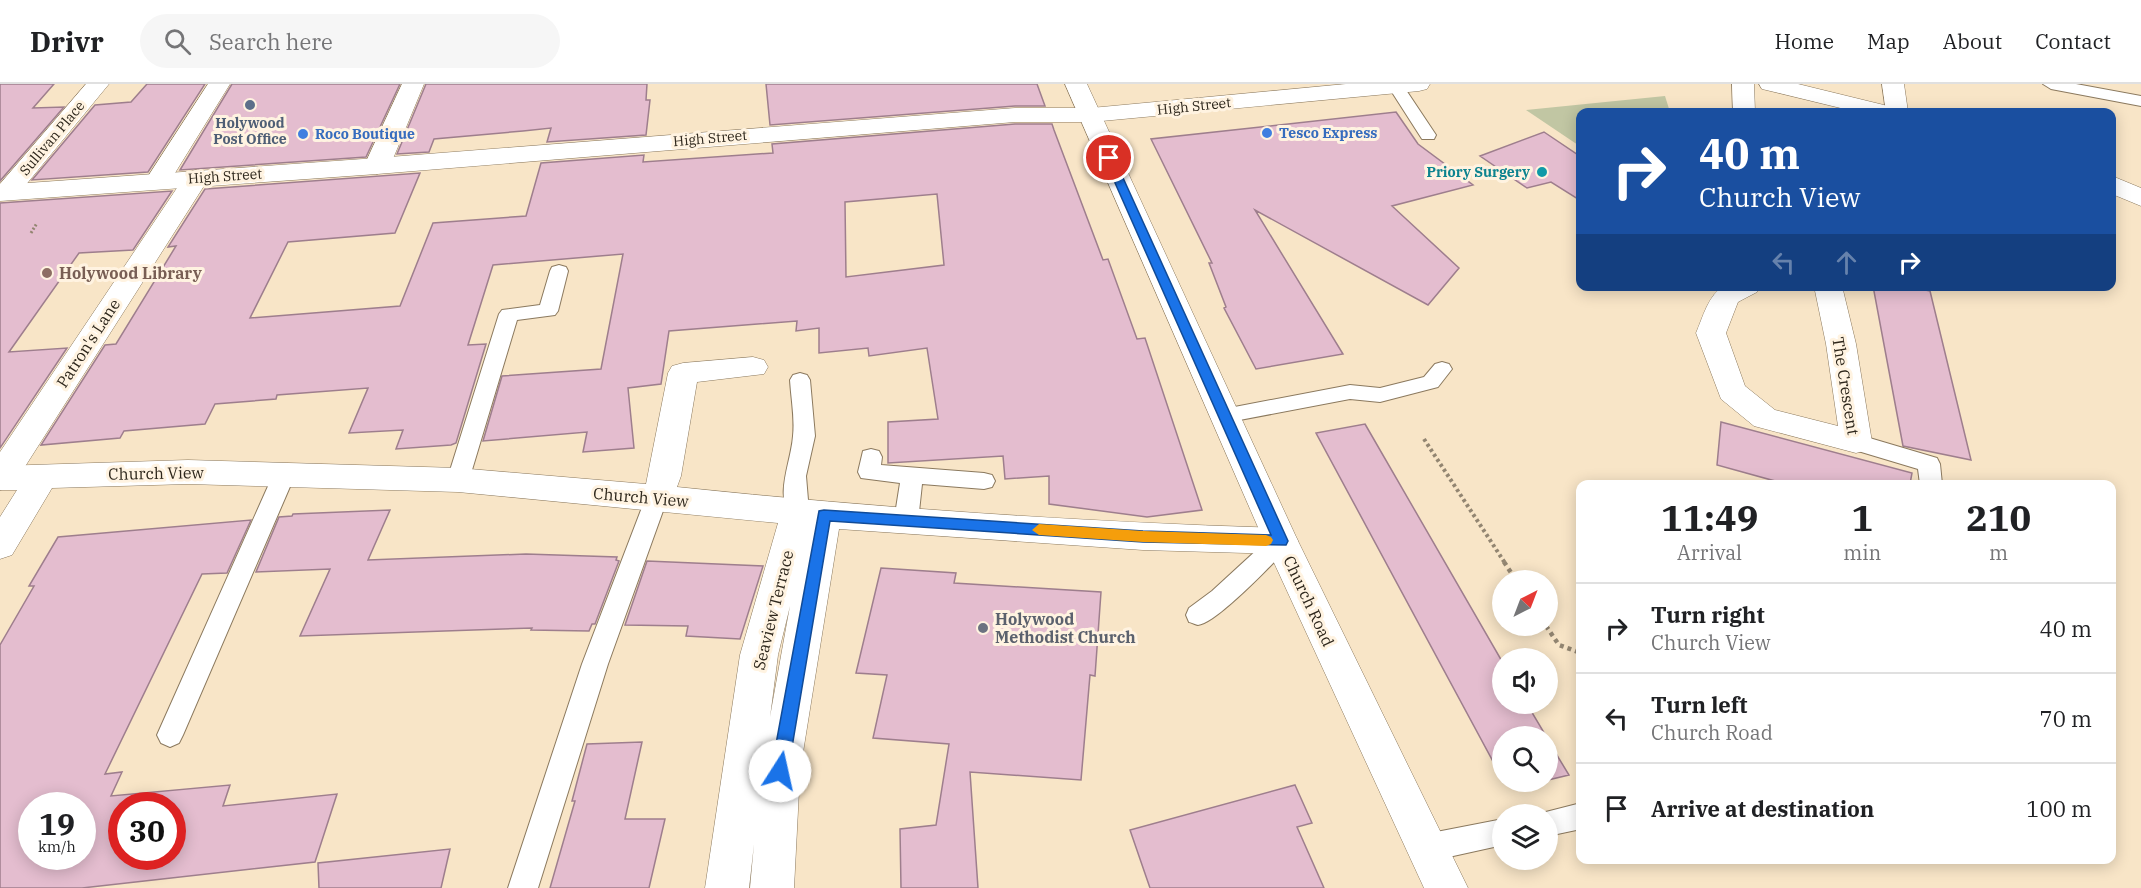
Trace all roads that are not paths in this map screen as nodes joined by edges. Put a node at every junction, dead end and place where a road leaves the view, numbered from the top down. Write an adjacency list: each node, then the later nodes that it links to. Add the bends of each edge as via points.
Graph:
1 (98, 84): 20 (street, Sullivan Place)
2 (219, 84): 18 (street)
3 (413, 84): 16 (street)
4 (1076, 84): 14 (street, Church Road)
5 (1743, 84): 11 (street)
6 (1770, 84): 12 (street)
7 (1893, 84): 13 (street)
8 (2051, 84): 10 (lane)
9 (1408, 85): 14 (street, High Street); 15 (lane)
10 (2141, 101)
11 (1744, 108)
12 (1868, 108)
13 (1896, 108)
14 (1091, 114): 16 (street, High Street, via 992,117); 28 (street, Church Road)
15 (1428, 135)
16 (377, 166): 17 (street, High Street)
17 (196, 178): 18 (street, High Street); 34 (street, Patron's Lane)
18 (158, 182): 20 (street, High Street)
19 (2116, 186): 21 (street)
20 (3, 193)
21 (2140, 198)
22 (559, 271): 35 (lane, via 548,311 509,314)
23 (1737, 291): 29 (street, The Crescent, via 1726,297 1711,333 1732,392 1765,418)
24 (1829, 291): 29 (street, The Crescent)
25 (753, 367): 38 (street, via 683,374 665,476)
26 (800, 380): 39 (lane, via 804,436 795,476)
27 (1350, 393): 28 (lane)
28 (1224, 416): 41 (street, Church Road)
29 (1856, 442): 36 (lane, via 1929,465)
30 (870, 457): 33 (lane, via 869,472)
31 (284, 475): 32 (street, Church View, via 188,472); 35 (street, Church View); 44 (lane)
32 (43, 476): 34 (street, Church View); 42 (street)
33 (912, 476): 37 (lane); 40 (lane)
34 (0, 478)
35 (458, 480): 38 (street, Church View)
36 (1931, 480)
37 (984, 481)
38 (657, 497): 39 (street, Church View); 49 (lane, via 595,664)
39 (811, 513): 40 (street, Church View); 50 (street, Seaview Terrace, via 759,655); 51 (street, via 780,771)
40 (906, 520): 41 (street, Church View, via 1143,537)
41 (1281, 541): 43 (lane); 48 (street, Church Road)
42 (0, 546)
43 (1198, 615)
44 (170, 735)
45 (1576, 817): 46 (lane)
46 (1558, 821)
47 (1492, 834): 48 (lane)
48 (1426, 848): 52 (street, Church Road)
49 (523, 888)
50 (727, 888)
51 (772, 888)
52 (1446, 888)

